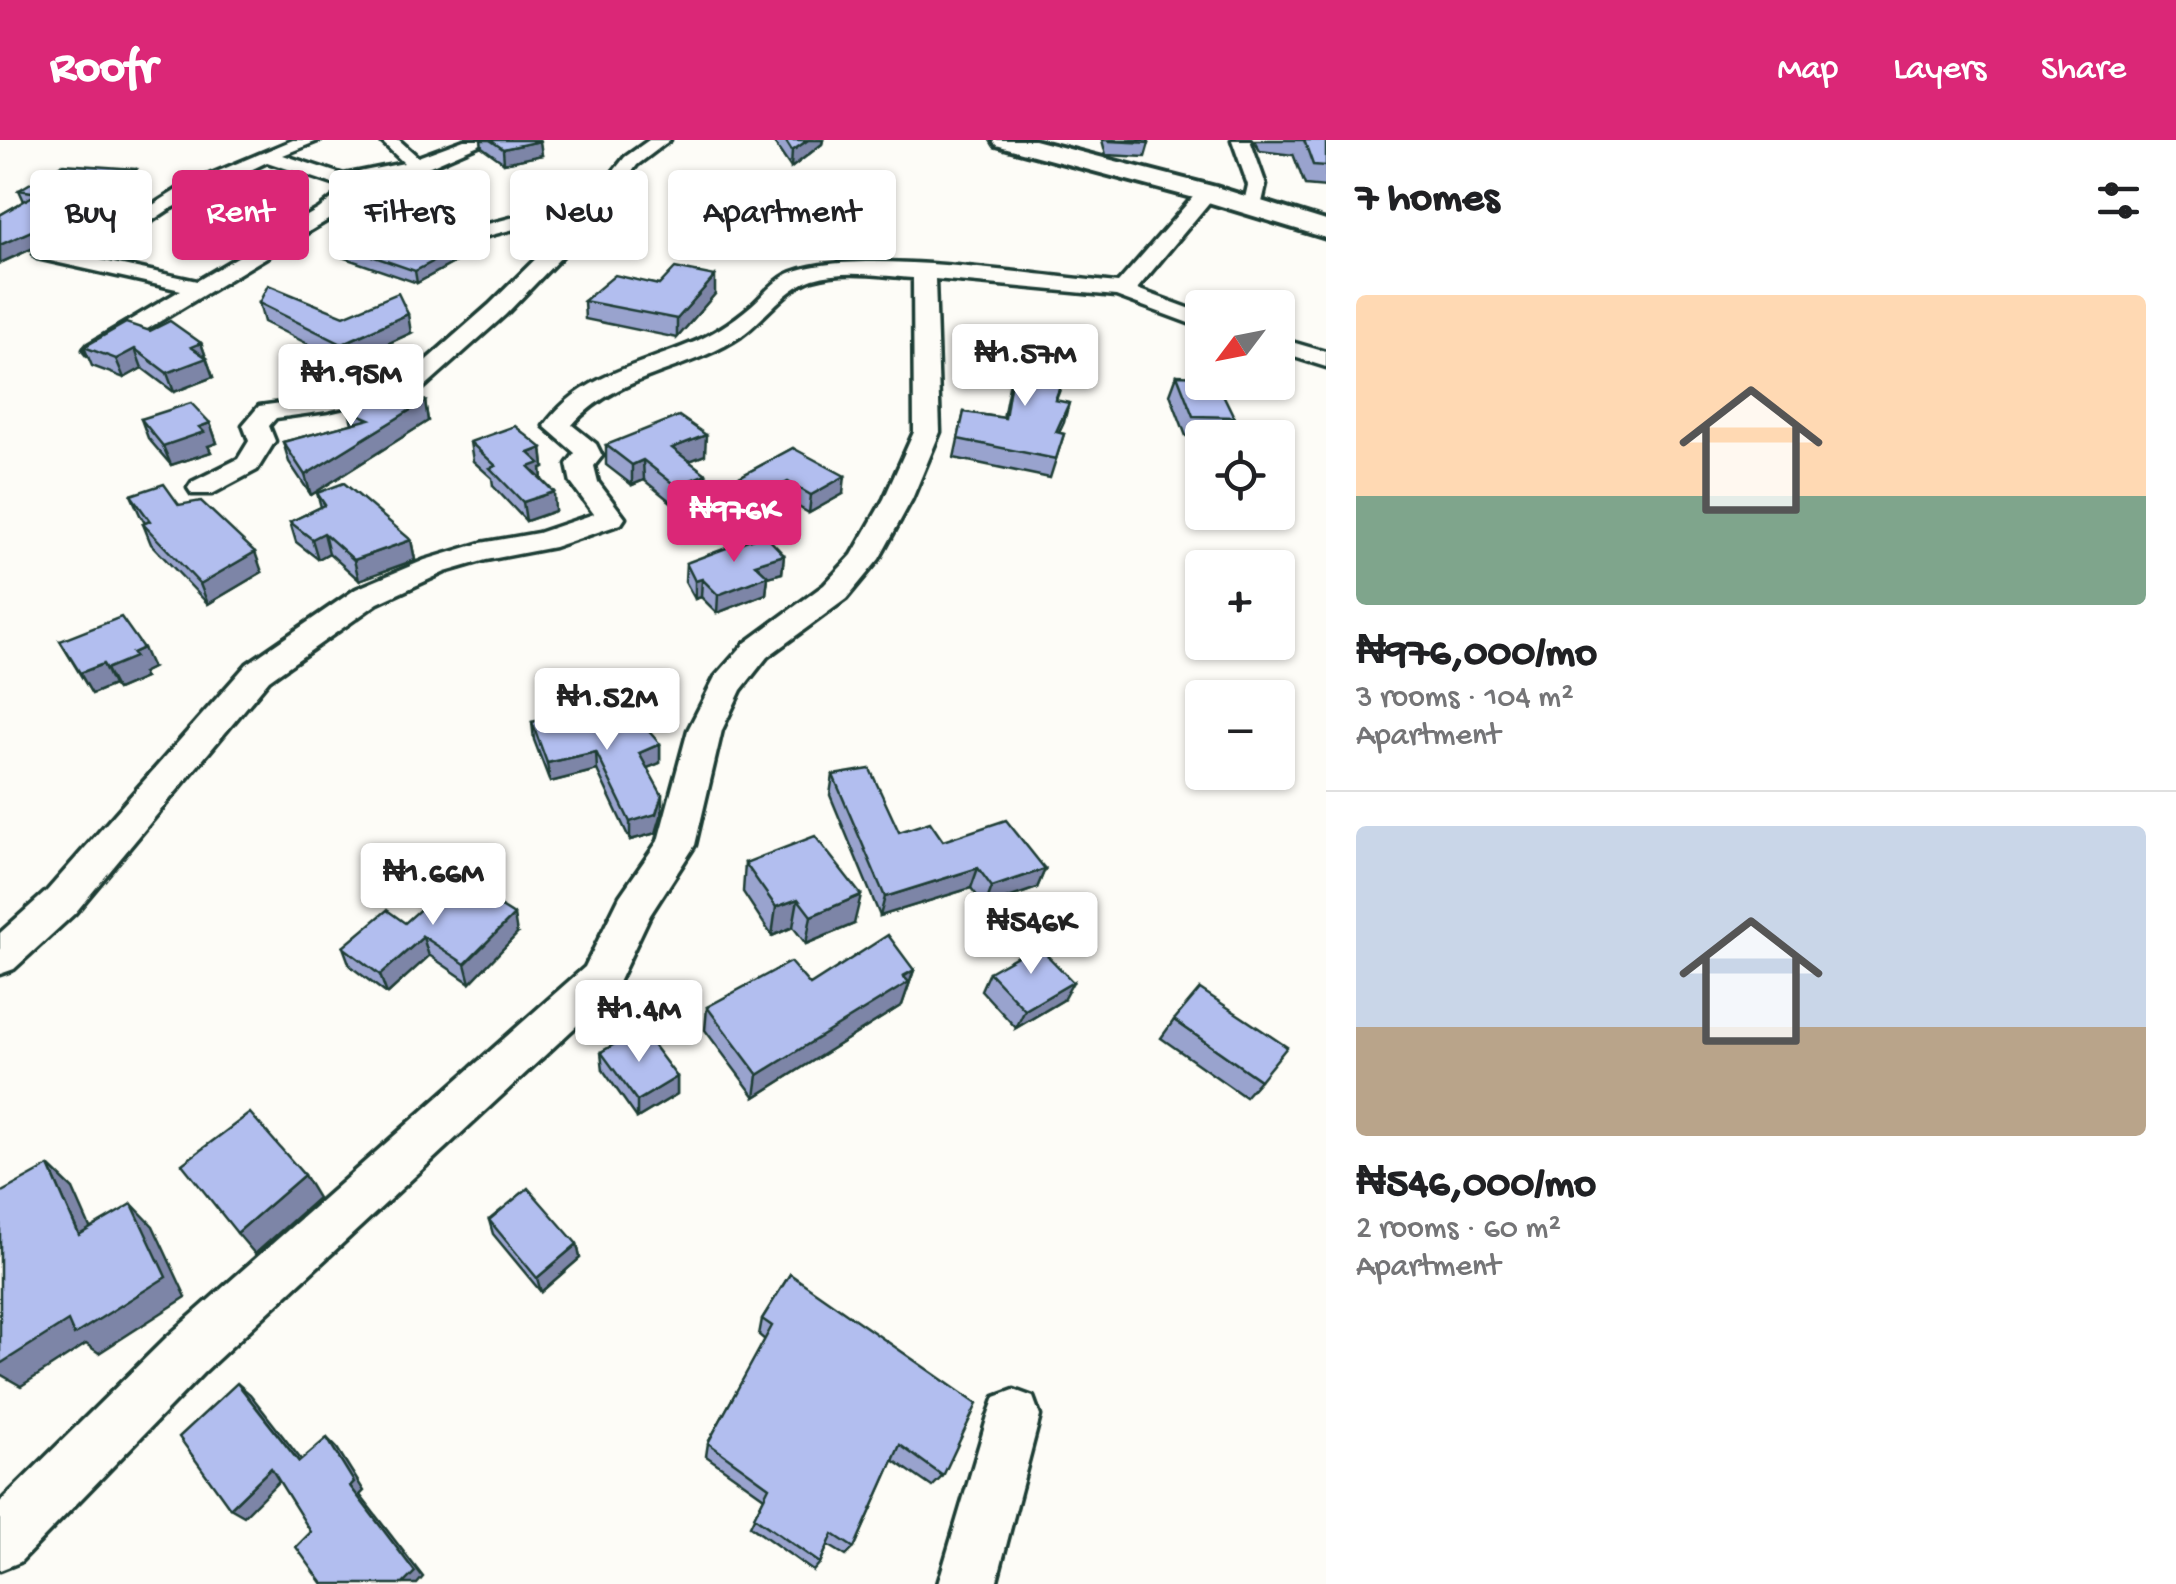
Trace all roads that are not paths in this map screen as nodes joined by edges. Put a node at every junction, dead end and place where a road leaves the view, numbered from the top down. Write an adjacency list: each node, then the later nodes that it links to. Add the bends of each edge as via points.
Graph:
1 (311, 140): 7 (street)
2 (390, 140): 8 (street)
3 (481, 140): 8 (street)
4 (660, 140): 10 (street)
5 (1005, 140): 12 (main road)
6 (1241, 140): 13 (street, via 1256,185)
7 (268, 156): 11 (street); 18 (street, via 152,210)
8 (416, 164): 9 (street)
9 (408, 170)
10 (626, 170)
11 (329, 176)
12 (1207, 193): 13 (main road); 21 (street)
13 (1254, 207): 15 (main road)
14 (329, 211): 20 (street)
15 (1326, 230)
16 (70, 260): 18 (street)
17 (546, 260): 26 (street, via 413,384 268,411 256,425 262,442 248,464)
18 (79, 262): 20 (street)
19 (924, 272): 21 (street); 27 (street, via 820,269 802,275 722,339 611,378 580,400 556,426 587,450 580,464 585,483 611,518 418,573 368,596 258,672 61,902); 29 (street, via 927,432 898,499 864,559 835,592 756,650 726,685 705,730 676,845 634,907 600,979 185,1355)
20 (202, 288): 23 (street)
21 (1119, 290): 22 (street)
22 (1185, 315)
23 (96, 350)
24 (1295, 350): 25 (street)
25 (1326, 360)
26 (202, 488)
27 (0, 957)
28 (1014, 1416): 30 (street)
29 (0, 1542)
30 (968, 1584)

